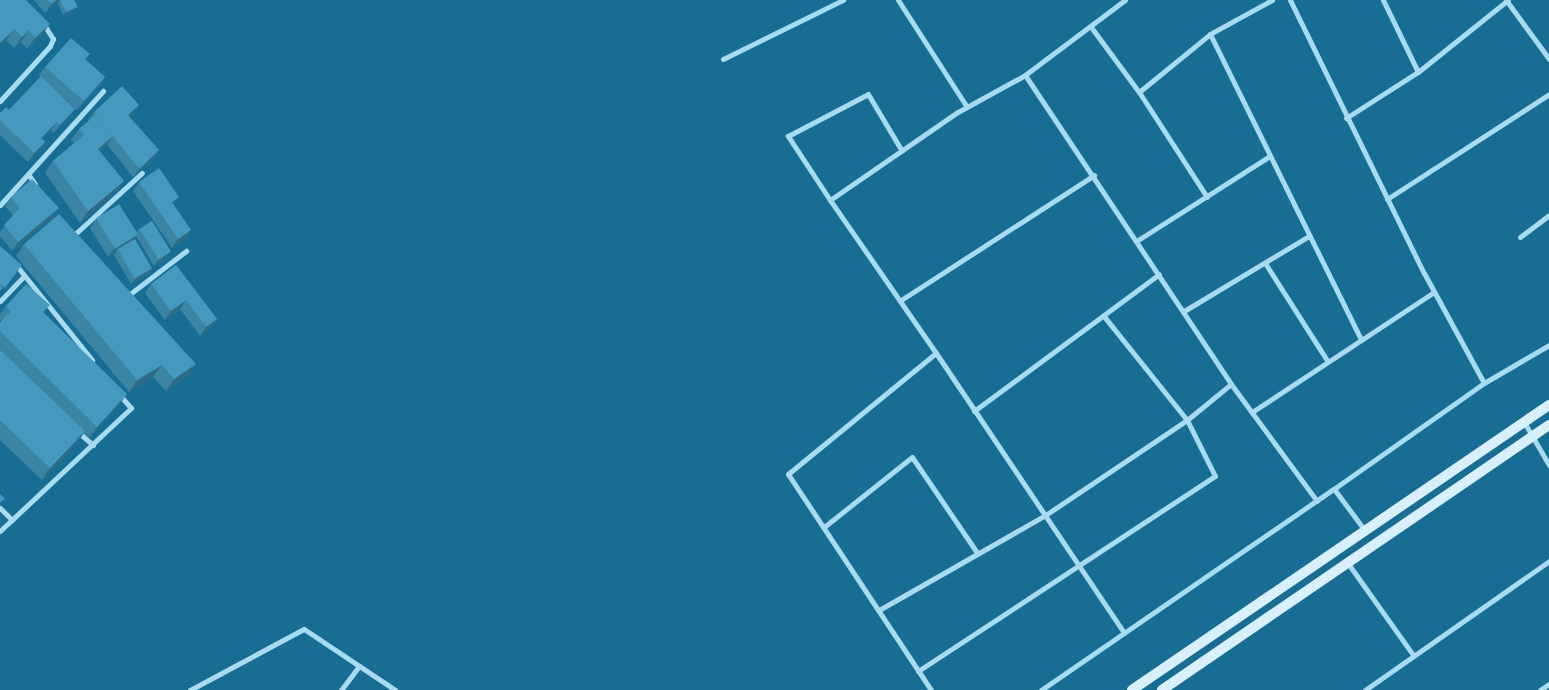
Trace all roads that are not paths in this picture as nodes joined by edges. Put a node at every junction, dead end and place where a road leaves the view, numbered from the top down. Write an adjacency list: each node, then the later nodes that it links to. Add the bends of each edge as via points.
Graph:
1 (843, 0): 12 (street)
2 (898, 0): 19 (street)
3 (1125, 0): 9 (street)
4 (1272, 0): 10 (street)
5 (1290, 0): 20 (street)
6 (1383, 0): 13 (street)
7 (1507, 0): 11 (street); 13 (street)
8 (36, 17): 18 (street, via 48,28 53,39)
9 (1091, 27): 14 (street); 16 (street)
10 (1210, 34): 16 (street); 22 (street)
11 (1549, 58)
12 (723, 59)
13 (1418, 72): 20 (street)
14 (1025, 75): 19 (street); 25 (street)
15 (103, 91): 23 (street)
16 (1139, 92): 27 (street)
17 (1549, 94): 28 (street)
18 (1, 100)
19 (967, 107): 21 (street)
20 (1346, 118): 28 (street)
21 (902, 151): 29 (street); 29 (street, via 868,94 788,136)
22 (1270, 156): 27 (street); 34 (street)
23 (28, 174): 26 (street); 30 (street)
24 (142, 174): 33 (street)
25 (1094, 175): 36 (street); 46 (street)
26 (39, 190)
27 (1206, 197): 36 (street)
28 (1387, 199): 44 (street)
29 (830, 200): 46 (street)
30 (0, 205)
31 (1549, 215): 35 (street)
32 (68, 227): 33 (street)
33 (74, 235): 37 (street)
34 (1310, 236): 40 (street); 51 (street)
35 (1520, 237)
36 (1138, 240): 41 (street)
37 (80, 242)
38 (186, 251): 45 (street)
39 (12, 260): 42 (street)
40 (1265, 263): 49 (street); 54 (street)
41 (1160, 274): 49 (street); 50 (street)
42 (24, 276): 47 (street); 55 (street)
43 (120, 291): 45 (street)
44 (1434, 292): 51 (street); 56 (street)
45 (126, 298): 48 (street)
46 (901, 300): 53 (street)
47 (0, 301)
48 (132, 305)
49 (1184, 311): 57 (street)
50 (1103, 315): 60 (street); 62 (street)
51 (1361, 340): 54 (street)
52 (1549, 345): 56 (street)
53 (936, 353): 60 (street); 74 (street, via 788,474)
54 (1328, 362): 61 (street)
55 (95, 364)
56 (1484, 383): 69 (street)
57 (1232, 384): 61 (street); 62 (street)
58 (113, 386): 67 (street, via 131,408)
59 (1549, 405): 63 (main road)
60 (974, 411): 72 (street)
61 (1252, 412): 70 (street)
62 (1186, 420): 72 (street); 81 (street, via 1215,476)
63 (1524, 422): 66 (street); 75 (main road)
64 (1549, 425): 66 (main road)
65 (72, 426): 67 (street)
66 (1533, 436): 68 (street); 80 (main road)
67 (93, 445): 73 (street)
68 (1549, 465)
69 (1334, 489): 70 (street); 75 (street)
70 (1317, 501): 83 (street)
71 (0, 508): 73 (street)
72 (1044, 516): 78 (street); 81 (street)
73 (12, 520): 76 (street)
74 (824, 527): 78 (street, via 912,457); 82 (street)
75 (1363, 528): 77 (main road)
76 (0, 530)
77 (1336, 547): 80 (main road); 93 (main road)
78 (978, 554): 82 (street)
79 (1549, 561): 84 (street)
80 (1347, 562): 84 (street); 94 (main road)
81 (1080, 567): 83 (street); 86 (street)
82 (879, 610): 86 (street)
83 (1124, 633): 92 (street)
84 (1412, 655): 95 (street)
85 (359, 666): 88 (street, via 304,628); 89 (street); 90 (street)
86 (918, 671): 91 (street)
87 (1549, 684): 96 (street)
88 (190, 690)
89 (341, 690)
90 (395, 690)
91 (931, 690)
92 (1040, 690)
93 (1132, 690)
94 (1162, 690)
95 (1365, 690)
96 (1540, 690)

